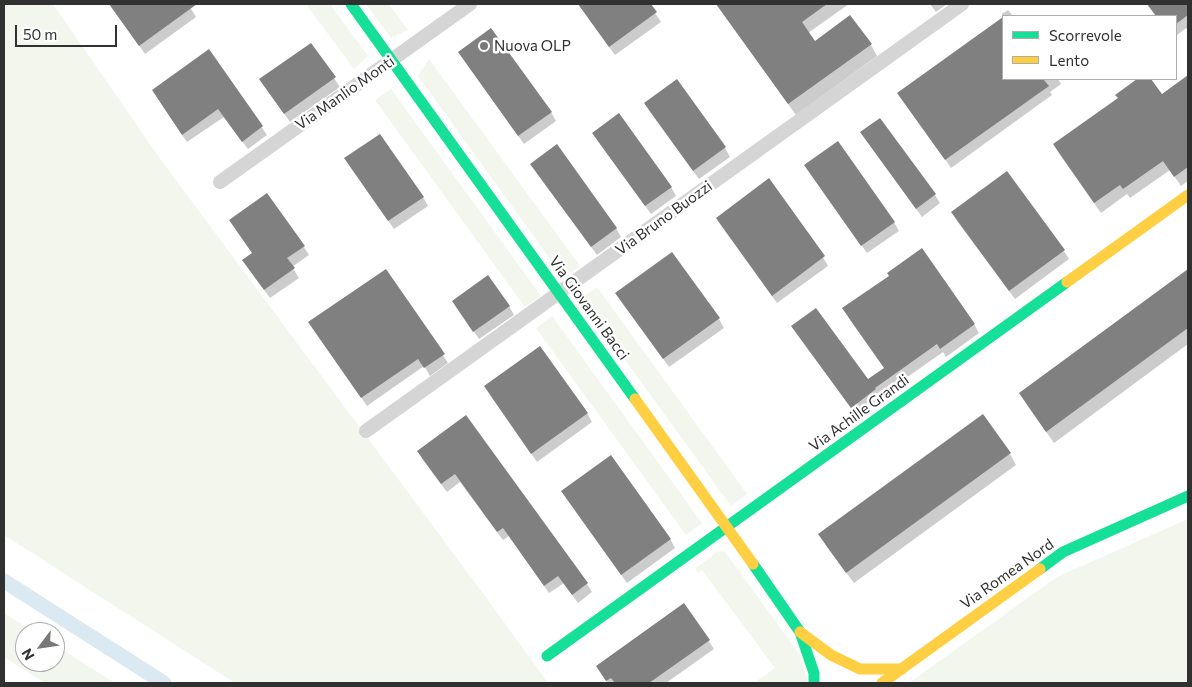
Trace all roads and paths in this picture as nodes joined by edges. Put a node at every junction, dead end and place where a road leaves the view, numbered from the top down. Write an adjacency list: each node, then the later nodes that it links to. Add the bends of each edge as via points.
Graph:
1 (351, 4): 4 (main road, Via Giovanni Bacci)
2 (470, 4): 4 (street, Via Manlio Monti)
3 (962, 4): 7 (street, Via Bruno Buozzi)
4 (392, 60): 5 (street, Via Manlio Monti); 7 (main road, Via Giovanni Bacci)
5 (220, 182)
6 (1188, 195): 10 (main road, Via Achille Grandi)
7 (559, 293): 8 (street, Via Bruno Buozzi); 10 (main road, Via Giovanni Bacci)
8 (366, 431)
9 (1188, 496): 13 (main road, Via Romea Nord, via 1062,552)
10 (726, 526): 11 (main road, Via Giovanni Bacci); 12 (main road, Via Achille Grandi)
11 (800, 632): 13 (main road, Via Giovanni Bacci, via 831,655 860,669); 14 (main road, Via Giovanni Bacci, via 814,673)
12 (547, 656)
13 (902, 669): 15 (main road, Via Romea Nord)
14 (814, 683)
15 (882, 683)

